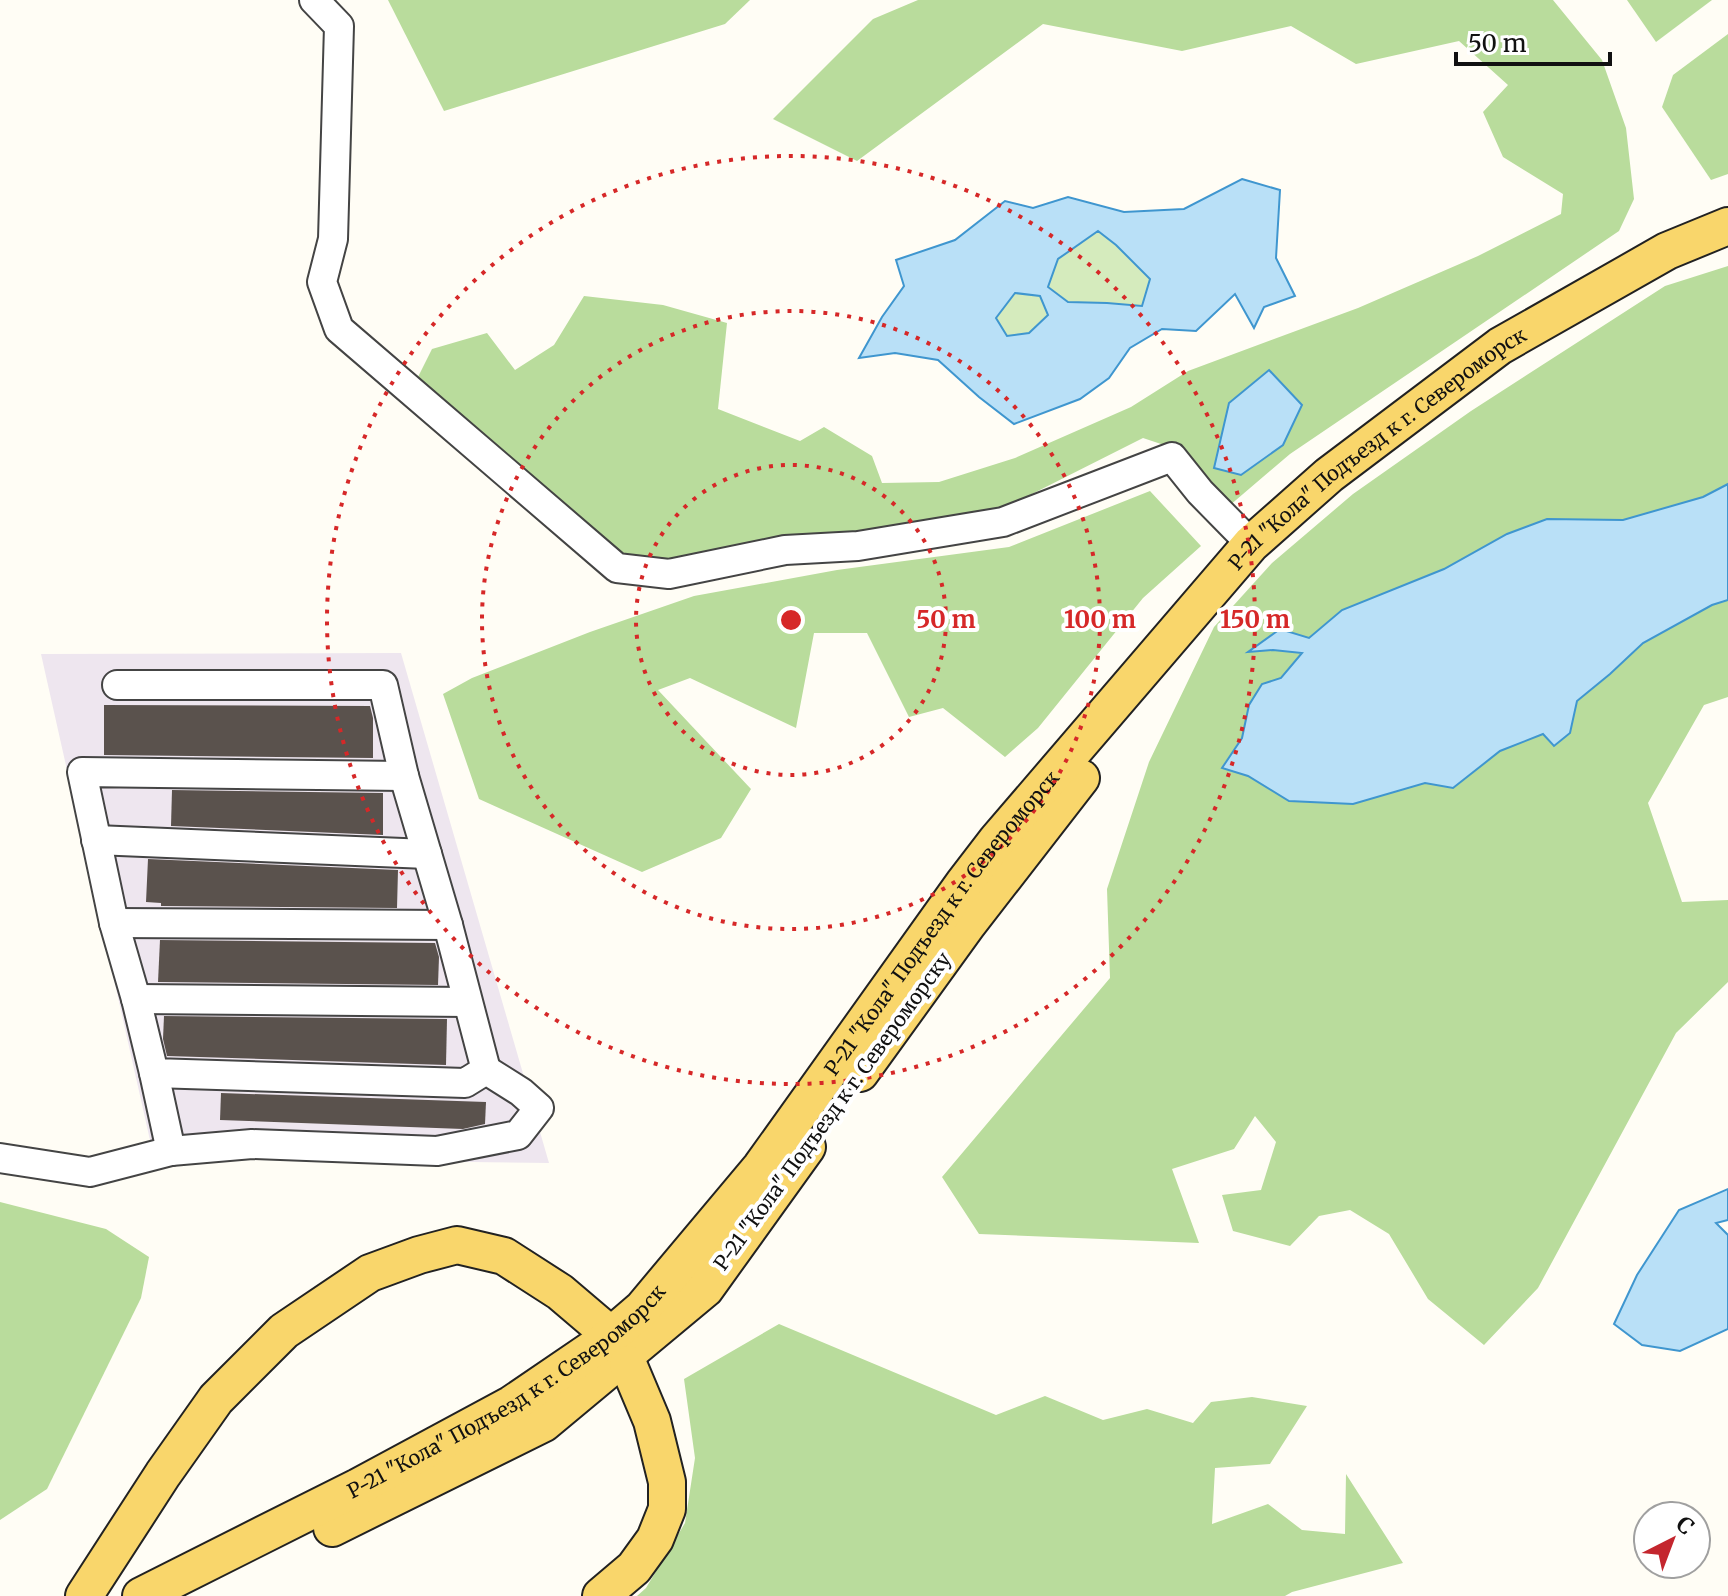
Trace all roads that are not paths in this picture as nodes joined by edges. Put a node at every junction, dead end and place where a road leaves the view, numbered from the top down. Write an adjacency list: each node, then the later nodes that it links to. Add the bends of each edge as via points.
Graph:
1 (314, 0): 4 (lane, via 339,26 333,239 322,282 339,329 617,568 669,574 785,550 858,546 1003,522 1172,457)
2 (1728, 226): 3 (main road, Р-21 "Кола" Подъезд к г. Североморск, via 1667,251 1500,346)
3 (1301, 500): 4 (main road, Р-21 "Кола" Подъезд к г. Североморск); 21 (main road, Р-21 "Кола" Подъезд к г. Североморску, via 967,925 705,1289 544,1423)
4 (1251, 544): 20 (main road, Р-21 "Кола" Подъезд к г. Североморск, via 997,840 761,1167 642,1309 512,1404)
5 (117, 685): 6 (lane, via 383,685)
6 (404, 776): 7 (lane, via 82,772); 8 (lane)
7 (96, 840): 8 (lane); 9 (lane)
8 (427, 854): 10 (lane)
9 (114, 923): 10 (lane); 11 (lane)
10 (448, 925): 12 (lane)
11 (136, 999): 12 (lane); 14 (lane)
12 (467, 1002): 13 (lane)
13 (486, 1070): 14 (lane, via 465,1083); 15 (lane, via 539,1108 518,1135 437,1151 252,1144)
14 (154, 1073): 15 (lane)
15 (171, 1151): 16 (lane, via 90,1172)
16 (0, 1158)
17 (607, 1332): 19 (main road, via 560,1292 504,1256 457,1245 370,1273 284,1331 216,1399)
18 (628, 1364): 22 (main road, via 652,1421 667,1482 667,1509 655,1539 634,1568)
19 (84, 1596)
20 (141, 1596)
21 (194, 1596)
22 (601, 1596)

